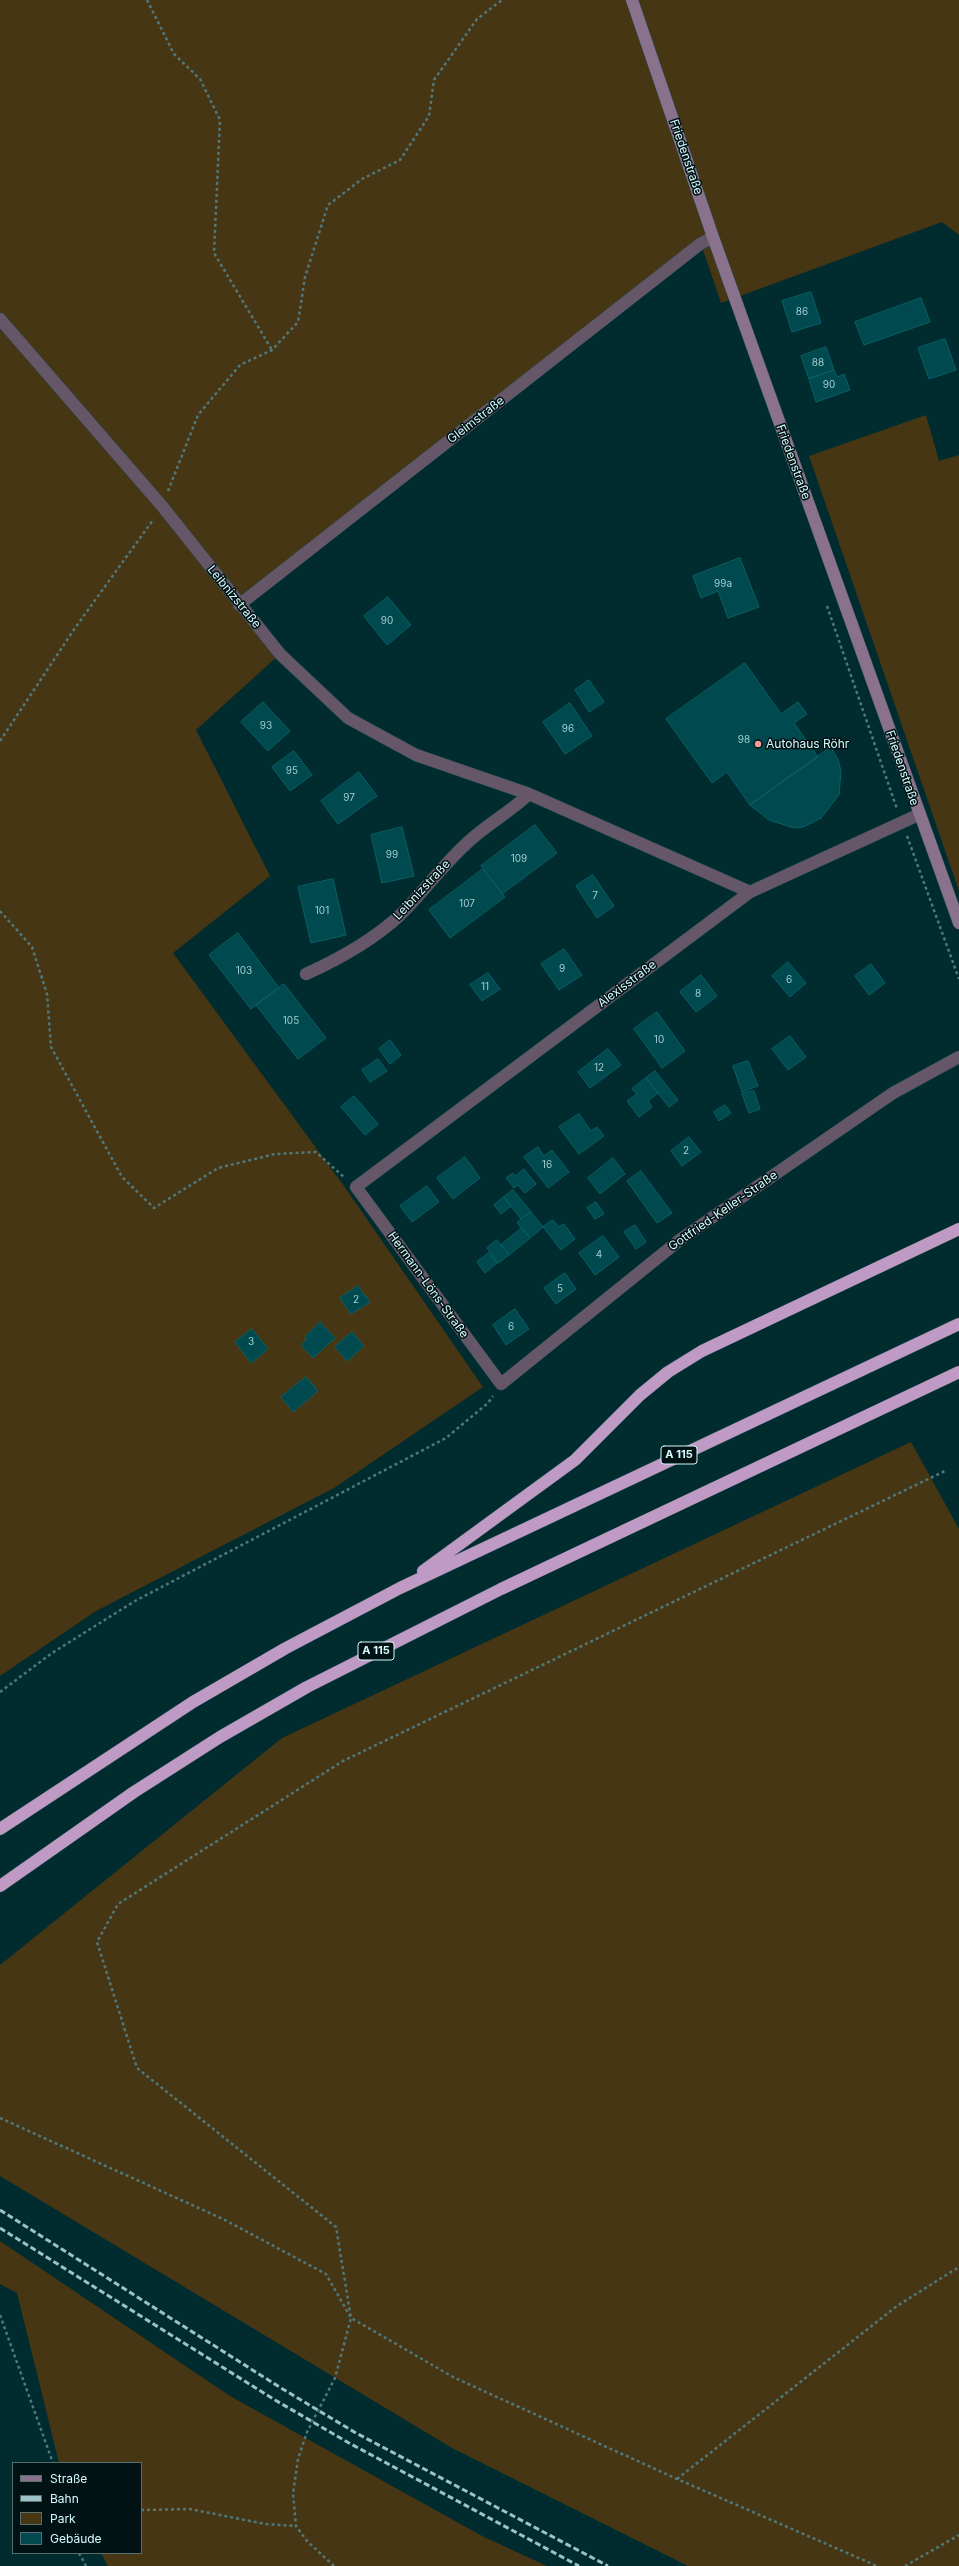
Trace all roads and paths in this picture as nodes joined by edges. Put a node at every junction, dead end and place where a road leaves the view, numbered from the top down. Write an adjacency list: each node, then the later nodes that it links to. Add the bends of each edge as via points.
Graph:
1 (147, 0): 6 (path, via 174,54 200,79 220,120 214,253)
2 (502, 0): 6 (path, via 477,19 434,80 429,116 400,160 362,179 328,205 305,277 298,322)
3 (632, 0): 4 (main road, Friedenstraße)
4 (713, 237): 8 (street, Gleimstraße, via 700,244); 11 (main road, Friedenstraße)
5 (0, 319): 7 (street, Leibnizstraße)
6 (272, 350): 7 (path, via 240,365 198,415)
7 (162, 506): 8 (street, Leibnizstraße); 9 (path, via 75,628)
8 (239, 605): 10 (street, Leibnizstraße, via 280,654 348,718 416,755)
9 (0, 741)
10 (529, 794): 13 (street, Leibnizstraße); 16 (street, Leibnizstraße, via 515,808 466,843 398,917 368,941 336,961)
11 (918, 815): 12 (street, Alexisstraße); 15 (main road, Friedenstraße)
12 (902, 821): 13 (street, Alexisstraße); 17 (path)
13 (750, 892): 19 (street, Alexisstraße)
14 (0, 911): 19 (path, via 32,947 47,994 52,1047 122,1177 154,1208 218,1168 275,1154 316,1152)
15 (959, 923)
16 (306, 974)
17 (959, 979)
18 (959, 1057): 23 (street, Gottfried-Keller-Straße, via 893,1093 681,1239)
19 (356, 1187): 23 (street, Hermann-Löns-Straße)
20 (959, 1229): 25 (highway, via 702,1351 668,1372 640,1395 575,1460)
21 (959, 1324): 25 (highway, A 115)
22 (959, 1372): 28 (highway, A 115, via 501,1589 307,1687 220,1737 134,1792)
23 (501, 1384): 26 (path, via 488,1403 446,1438 135,1601 52,1653)
24 (947, 1470): 32 (path, via 343,1761 118,1904 97,1942 137,2068 336,2227)
25 (400, 1588): 27 (highway, A 115, via 286,1648 193,1702)
26 (0, 1692)
27 (0, 1828)
28 (0, 1886)
29 (0, 2118): 32 (path, via 225,2220 326,2274)
30 (959, 2267): 34 (path, via 897,2306)
31 (0, 2315): 33 (path)
32 (351, 2318): 34 (path, via 453,2377); 36 (path, via 334,2378 307,2432 298,2459 293,2494)
33 (52, 2462)
34 (677, 2479): 41 (path)
35 (142, 2510): 36 (path, via 190,2509 265,2524)
36 (296, 2526): 40 (path, via 307,2541)
37 (959, 2535): 42 (path)
38 (80, 2554): 39 (path)
39 (86, 2566)
40 (334, 2566)
41 (878, 2566)
42 (905, 2566)

